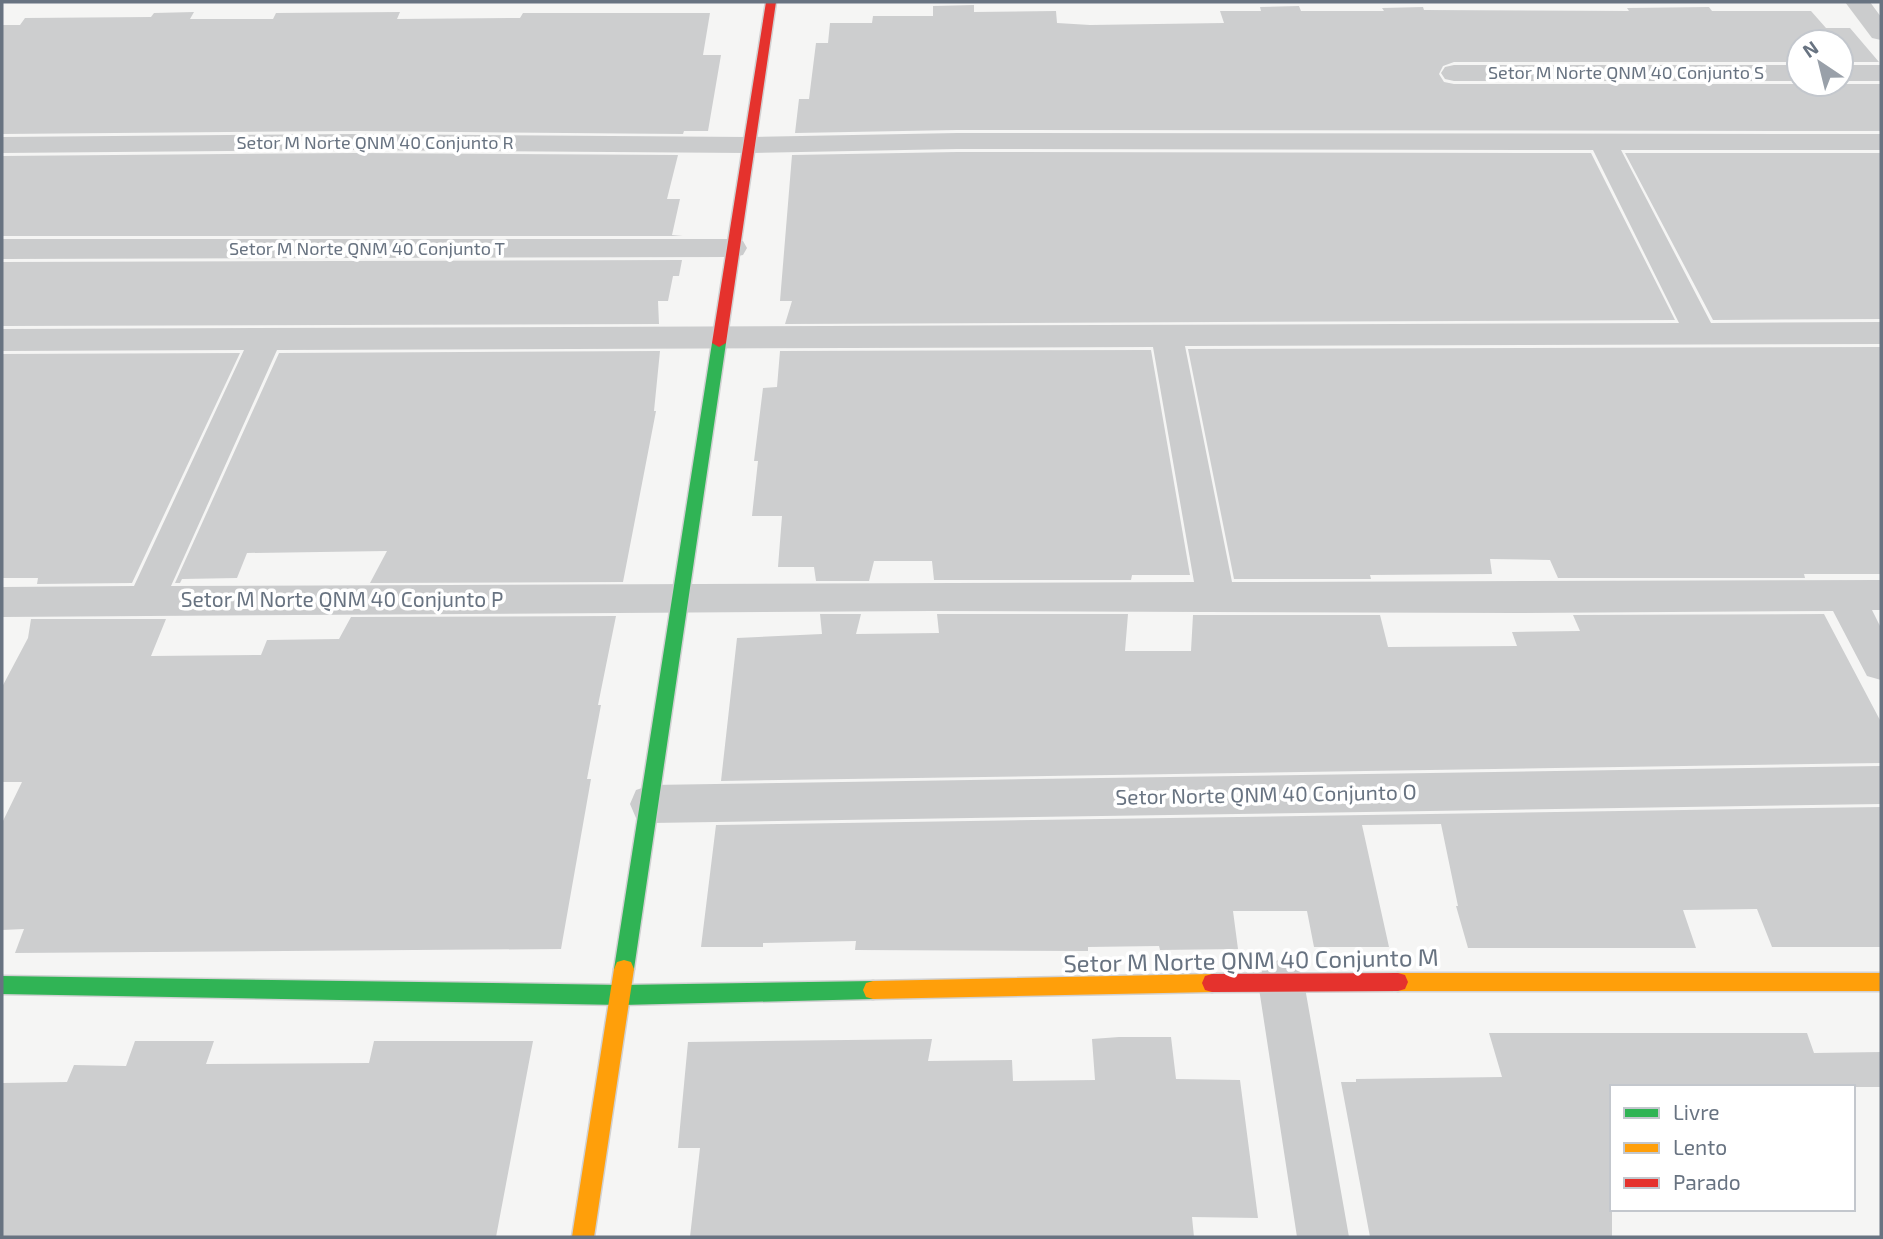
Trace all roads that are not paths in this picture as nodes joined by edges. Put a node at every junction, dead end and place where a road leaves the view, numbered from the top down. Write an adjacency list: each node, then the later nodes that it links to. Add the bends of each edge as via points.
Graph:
1 (771, 2): 11 (street)
2 (1857, 2): 3 (street)
3 (1881, 33)
4 (1454, 73): 5 (street, Setor M Norte QNM 40 Conjunto S)
5 (1785, 73)
6 (1855, 73): 7 (street)
7 (1881, 73)
8 (1603, 142): 9 (street, Setor M Norte QNM 40 Conjunto R); 11 (street, Setor M Norte QNM 40 Conjunto R); 14 (street)
9 (1881, 142)
10 (2, 145): 11 (street, Setor M Norte QNM 40 Conjunto R)
11 (748, 145): 12 (street)
12 (732, 248): 13 (street, Setor M Norte QNM 40 Conjunto T); 16 (street)
13 (2, 249)
14 (1700, 332): 15 (street); 17 (street)
15 (1881, 333)
16 (719, 335): 17 (street); 18 (street); 22 (street)
17 (1167, 337): 21 (street)
18 (266, 338): 19 (street); 23 (street)
19 (2, 340)
20 (1863, 595): 21 (street, Setor M Norte QNM 40 Conjunto P); 25 (street)
21 (1216, 597): 22 (street, Setor M Norte QNM 40 Conjunto P)
22 (682, 599): 23 (street, Setor M Norte QNM 40 Conjunto P); 27 (street)
23 (146, 600): 24 (street, Setor M Norte QNM 40 Conjunto P)
24 (2, 601)
25 (1881, 664)
26 (1881, 785): 27 (street, Setor Norte QNM 40 Conjunto O)
27 (650, 804): 31 (street)
28 (1281, 982): 29 (street, Setor M Norte QNM 40 Conjunto M); 31 (street, Setor M Norte QNM 40 Conjunto M); 33 (street)
29 (1881, 982)
30 (2, 985): 31 (street, Setor M Norte QNM 40 Conjunto M)
31 (622, 995): 32 (street)
32 (583, 1237)
33 (1323, 1237)

